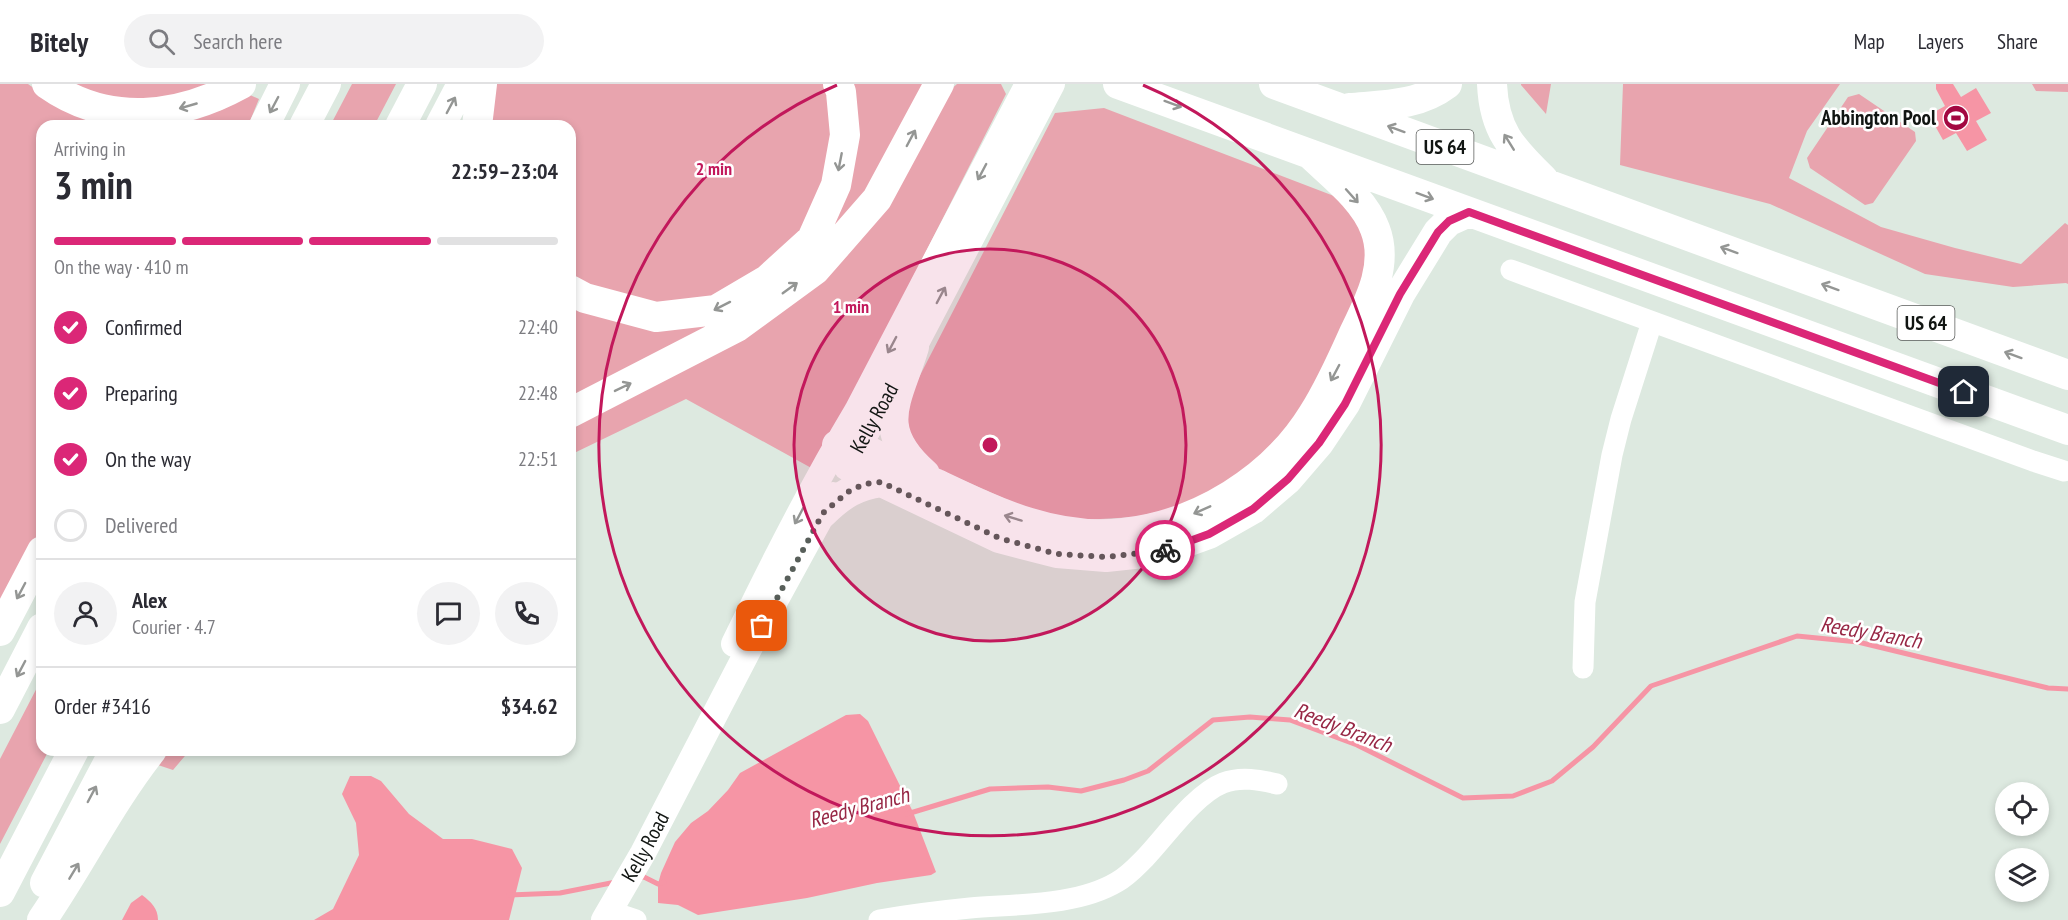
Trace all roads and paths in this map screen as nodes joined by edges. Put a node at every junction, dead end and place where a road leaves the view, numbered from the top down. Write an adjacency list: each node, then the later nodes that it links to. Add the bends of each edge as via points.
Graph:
1 (47, 84): 2 (highway, one-way to 1, via 183,108 149,114 88,104)
2 (241, 84)
3 (285, 84): 17 (highway, one-way to 17)
4 (326, 84): 18 (highway)
5 (422, 84): 19 (highway)
6 (462, 84): 20 (highway, one-way to 6)
7 (482, 84): 21 (highway)
8 (838, 84): 27 (highway, one-way to 27, via 845,135 836,185 812,239 767,280 716,310 656,317)
9 (939, 84): 31 (highway, one-way to 9, via 736,327 815,270 877,199)
10 (1028, 84): 22 (main road, Kelly Road)
11 (1052, 84): 22 (main road, Kelly Road)
12 (1118, 84): 23 (highway, US 64, one-way to 23)
13 (1274, 84): 16 (highway, US 64)
14 (1447, 84): 16 (highway, via 1419,100)
15 (1492, 84): 24 (highway, one-way to 15, via 1516,154 1499,126)
16 (1341, 109): 24 (highway, US 64, one-way to 16)
17 (267, 120)
18 (307, 120)
19 (403, 120)
20 (443, 120)
21 (478, 120)
22 (1020, 124): 29 (main road, Kelly Road, one-way to 22); 33 (main road, Kelly Road, one-way to 33, via 858,411)
23 (1310, 154): 25 (highway, US 64, one-way to 25); 36 (highway, one-way to 36, via 1366,212 1376,231 1377,279 1313,415 1291,444 1252,480 1199,512 1122,533 1049,528 1004,515)
24 (1549, 185): 30 (highway, US 64, one-way to 24)
25 (1469, 212): 32 (highway, US 64); 35 (highway, via 1449,221 1438,232 1400,294 1345,404 1319,443 1288,479 1253,509 1209,534 1162,551 1106,557 1057,554 999,538)
26 (1511, 270): 28 (lane)
27 (576, 293)
28 (1653, 322): 34 (lane, via 2032,461); 41 (lane, via 1612,455 1585,602)
29 (914, 347): 33 (main road, Kelly Road); 36 (highway, via 896,395 894,431 903,450)
30 (2068, 375)
31 (576, 410)
32 (2068, 430)
33 (847, 453): 35 (highway); 36 (highway); 37 (main road, Kelly Road); 48 (main road, Kelly Road, one-way to 48, via 760,589)
34 (2067, 469)
35 (881, 482): 37 (highway, via 864,484 848,492)
36 (934, 482)
37 (823, 513): 48 (main road, Kelly Road)
38 (36, 563): 39 (highway, one-way to 39)
39 (0, 632)
40 (36, 640): 42 (highway, one-way to 42)
41 (1583, 668)
42 (0, 709)
43 (71, 756): 47 (highway)
44 (112, 756): 49 (highway, one-way to 44)
45 (148, 756): 50 (highway, one-way to 45)
46 (1277, 784): 52 (lane, via 1240,779 1208,791 1133,870 1102,890 1041,904)
47 (0, 892)
48 (607, 915): 51 (lane)
49 (26, 920)
50 (42, 920)
51 (636, 920)
52 (879, 920)

